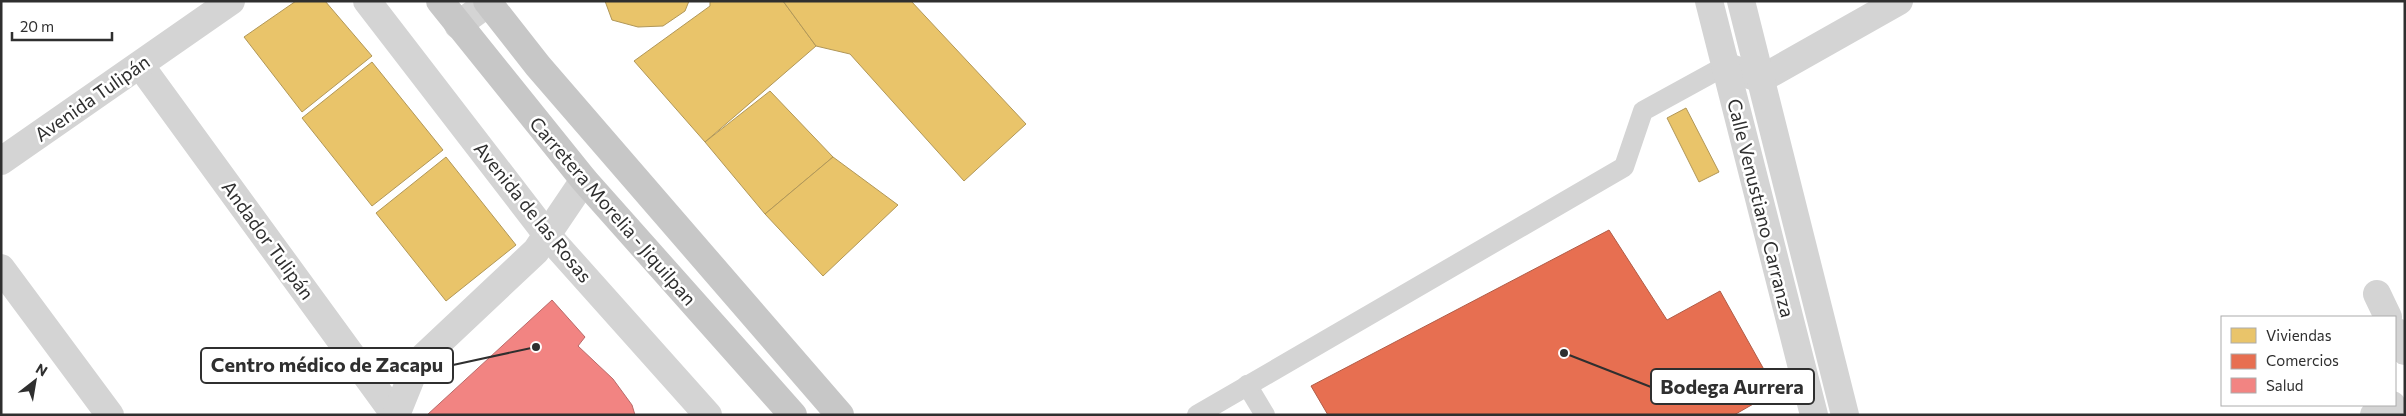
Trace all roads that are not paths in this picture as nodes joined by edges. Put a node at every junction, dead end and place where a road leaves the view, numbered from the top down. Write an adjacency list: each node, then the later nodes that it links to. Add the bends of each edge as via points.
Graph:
1 (231, 1): 9 (street, Avenida Tulipán)
2 (367, 1): 14 (street, Avenida de las Rosas)
3 (440, 1): 8 (main road, Carretera Morelia - Jiquilpan)
4 (1709, 1): 10 (street, Calle Venustiano Carranza)
5 (1741, 1): 11 (street, Calle Venustiano Carranza)
6 (1899, 1): 11 (street)
7 (489, 2): 8 (street); 24 (main road, Carretera Morelia - Jiquilpan, via 538,66)
8 (458, 25): 13 (main road, Carretera Morelia - Jiquilpan)
9 (140, 65): 12 (street, Avenida Tulipán); 21 (street, Andador Tulipán)
10 (1726, 66): 11 (street); 18 (lane, via 1643,111 1624,167); 27 (street, Calle Venustiano Carranza)
11 (1761, 79): 28 (street, Calle Venustiano Carranza)
12 (1, 160)
13 (584, 180): 14 (street); 23 (main road, Carretera Morelia - Jiquilpan)
14 (548, 236): 21 (street, via 417,363); 22 (street, Avenida de las Rosas)
15 (1, 268): 20 (street)
16 (2396, 333): 17 (street)
17 (2405, 351)
18 (1247, 385): 25 (lane); 26 (lane)
19 (2390, 406): 29 (street)
20 (110, 415)
21 (396, 415)
22 (708, 415)
23 (793, 415)
24 (840, 415)
25 (1197, 415)
26 (1265, 415)
27 (1814, 415)
28 (1844, 415)
29 (2374, 415)

